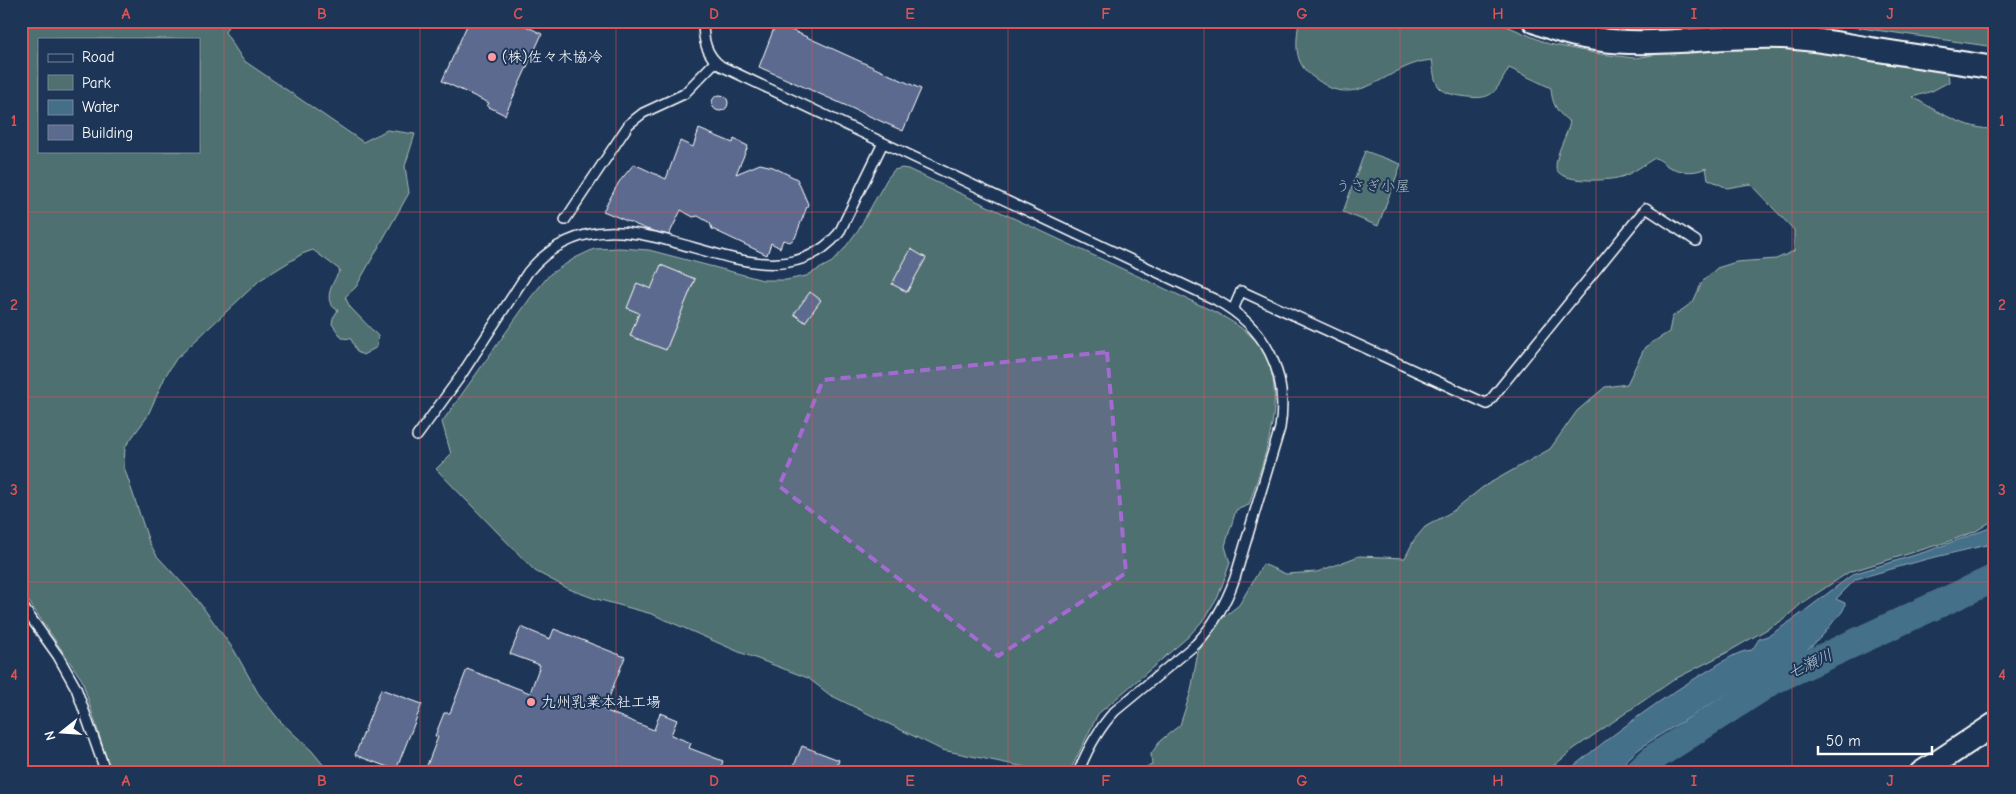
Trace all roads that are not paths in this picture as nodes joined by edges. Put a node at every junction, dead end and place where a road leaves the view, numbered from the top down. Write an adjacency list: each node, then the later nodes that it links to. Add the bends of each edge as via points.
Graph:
1 (703, 21): 3 (lane, via 704,41)
2 (1534, 21): 4 (street, via 1569,34 1619,42 1646,44 1782,37)
3 (715, 62): 5 (lane); 6 (lane, via 684,94 643,113 629,124)
4 (1995, 68)
5 (883, 144): 8 (lane); 9 (lane, via 839,233 830,243 801,259 759,264 619,231 579,236 554,249 528,272 460,377)
6 (565, 220)
7 (1696, 241): 8 (lane, via 1646,208 1487,404 1241,291)
8 (1233, 310): 13 (lane, via 1258,333 1270,355 1282,392 1283,411 1236,578 1219,614 1196,644 1104,722)
9 (417, 436)
10 (21, 604): 12 (lane, via 71,677)
11 (1995, 724): 14 (street)
12 (106, 773)
13 (1078, 773)
14 (1921, 773)

